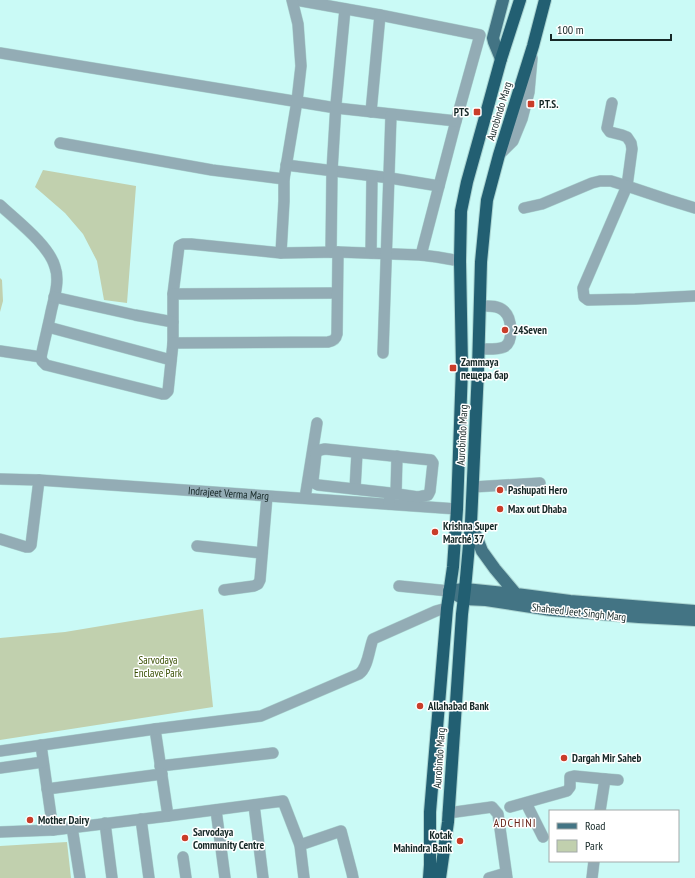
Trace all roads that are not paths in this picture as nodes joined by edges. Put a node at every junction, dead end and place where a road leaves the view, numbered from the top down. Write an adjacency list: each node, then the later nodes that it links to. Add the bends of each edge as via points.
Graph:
1 (292, 0): 10 (street, via 298,24 301,66)
2 (296, 0): 6 (street)
3 (504, 0): 9 (main road, via 493,38)
4 (520, 0): 9 (highway, Aurobindo Marg)
5 (545, 0): 37 (highway, Aurobindo Marg, via 487,200)
6 (345, 9): 7 (street); 12 (street)
7 (380, 15): 13 (street); 15 (street, via 480,35)
8 (0, 53): 10 (street)
9 (501, 59): 32 (highway, Aurobindo Marg, via 461,211)
10 (297, 101): 12 (street); 17 (street)
11 (612, 102): 23 (street, via 607,128 610,132 626,137 631,143)
12 (336, 108): 13 (street); 18 (street)
13 (371, 112): 14 (street)
14 (391, 115): 15 (street); 20 (street)
15 (456, 121): 22 (street)
16 (60, 143): 21 (street, via 212,170)
17 (286, 165): 18 (street); 21 (street)
18 (332, 171): 19 (street); 27 (street)
19 (372, 176): 20 (street); 29 (street)
20 (390, 178): 22 (street); 30 (street)
21 (284, 179): 28 (street)
22 (439, 186): 31 (street)
23 (627, 186): 25 (street, via 611,181 600,181 542,204); 26 (street); 35 (street, via 583,288 584,297 588,300)
24 (0, 205): 36 (street, via 38,240 50,256 55,265 57,280)
25 (524, 208)
26 (695, 208)
27 (334, 252): 28 (street); 29 (street); 33 (street)
28 (281, 253): 34 (street, via 183,244 179,246)
29 (372, 253): 30 (street)
30 (386, 254): 31 (street); 43 (street)
31 (421, 255): 32 (street)
32 (460, 261): 57 (highway, Aurobindo Marg, via 462,367)
33 (337, 293): 34 (street); 40 (street, via 337,334 331,342)
34 (173, 294): 38 (street)
35 (695, 296)
36 (54, 297): 38 (street); 39 (street)
37 (480, 306): 41 (highway, Aurobindo Marg); 41 (street, via 496,306 504,310 511,327 509,341 504,347)
38 (173, 322): 40 (street)
39 (48, 327): 44 (street); 45 (street)
40 (173, 343): 45 (street)
41 (479, 349): 52 (highway, Aurobindo Marg)
42 (0, 350): 44 (street)
43 (383, 353)
44 (41, 357): 45 (street, via 46,365 162,394 168,391)
45 (171, 360)
46 (317, 423): 56 (street)
47 (357, 453): 48 (street); 53 (street); 53 (street, via 320,450 316,453 313,480 318,485)
48 (396, 456): 55 (street); 55 (street, via 431,460 433,463 428,495)
49 (0, 479): 50 (street, Indrajeet Verma Marg)
50 (39, 480): 54 (street, Indrajeet Verma Marg); 59 (street, via 31,545 26,547)
51 (540, 484): 52 (street)
52 (473, 487): 58 (highway, Aurobindo Marg)
53 (355, 489): 55 (street)
54 (267, 496): 56 (street, Indrajeet Verma Marg); 61 (street)
55 (392, 497): 56 (street, Indrajeet Verma Marg); 57 (street, Indrajeet Verma Marg)
56 (306, 498)
57 (457, 509): 64 (highway, Aurobindo Marg, via 453,568)
58 (471, 523): 65 (highway, Aurobindo Marg); 66 (main road, via 486,557)
59 (0, 539)
60 (197, 546): 61 (street)
61 (262, 552): 63 (street, via 258,584)
62 (399, 586): 64 (street)
63 (224, 590)
64 (448, 591): 65 (main road); 67 (highway, Aurobindo Marg)
65 (464, 594): 66 (main road, Shaheed Jeet Singh Marg); 69 (main road, Shaheed Jeet Singh Marg, via 551,610); 85 (highway, Aurobindo Marg)
66 (516, 594): 68 (main road, Shaheed Jeet Singh Marg)
67 (447, 608): 70 (street, via 373,640 365,667 359,674 261,716); 105 (highway, Aurobindo Marg, via 430,812)
68 (695, 611)
69 (695, 620)
70 (155, 729): 71 (street); 76 (street)
71 (41, 745): 72 (street); 74 (street)
72 (0, 751)
73 (273, 753): 76 (street)
74 (43, 762): 75 (street); 79 (street)
75 (0, 768)
76 (161, 770): 79 (street); 86 (street)
77 (604, 779): 78 (street); 80 (street, via 572,776 567,791); 84 (street)
78 (618, 780)
79 (47, 789): 90 (street)
80 (526, 803): 82 (street); 92 (street)
81 (254, 805): 83 (street); 93 (street, via 283,801); 102 (street)
82 (510, 807)
83 (216, 810): 86 (street); 101 (street)
84 (600, 810)
85 (448, 813): 96 (street, via 492,807 498,814); 106 (highway, Aurobindo Marg)
86 (168, 816): 87 (street)
87 (141, 819): 88 (street); 99 (street)
88 (105, 823): 89 (street); 98 (street)
89 (72, 827): 90 (street); 97 (street)
90 (53, 830): 91 (street)
91 (0, 832)
92 (543, 836)
93 (300, 845): 103 (street); 104 (street, via 341,831)
94 (183, 857): 100 (street)
95 (594, 862): 108 (street)
96 (506, 876): 107 (street)
97 (80, 878)
98 (112, 878)
99 (149, 878)
100 (186, 878)
101 (225, 878)
102 (263, 878)
103 (304, 878)
104 (353, 878)
105 (428, 878)
106 (440, 878)
107 (489, 878)
108 (592, 878)

